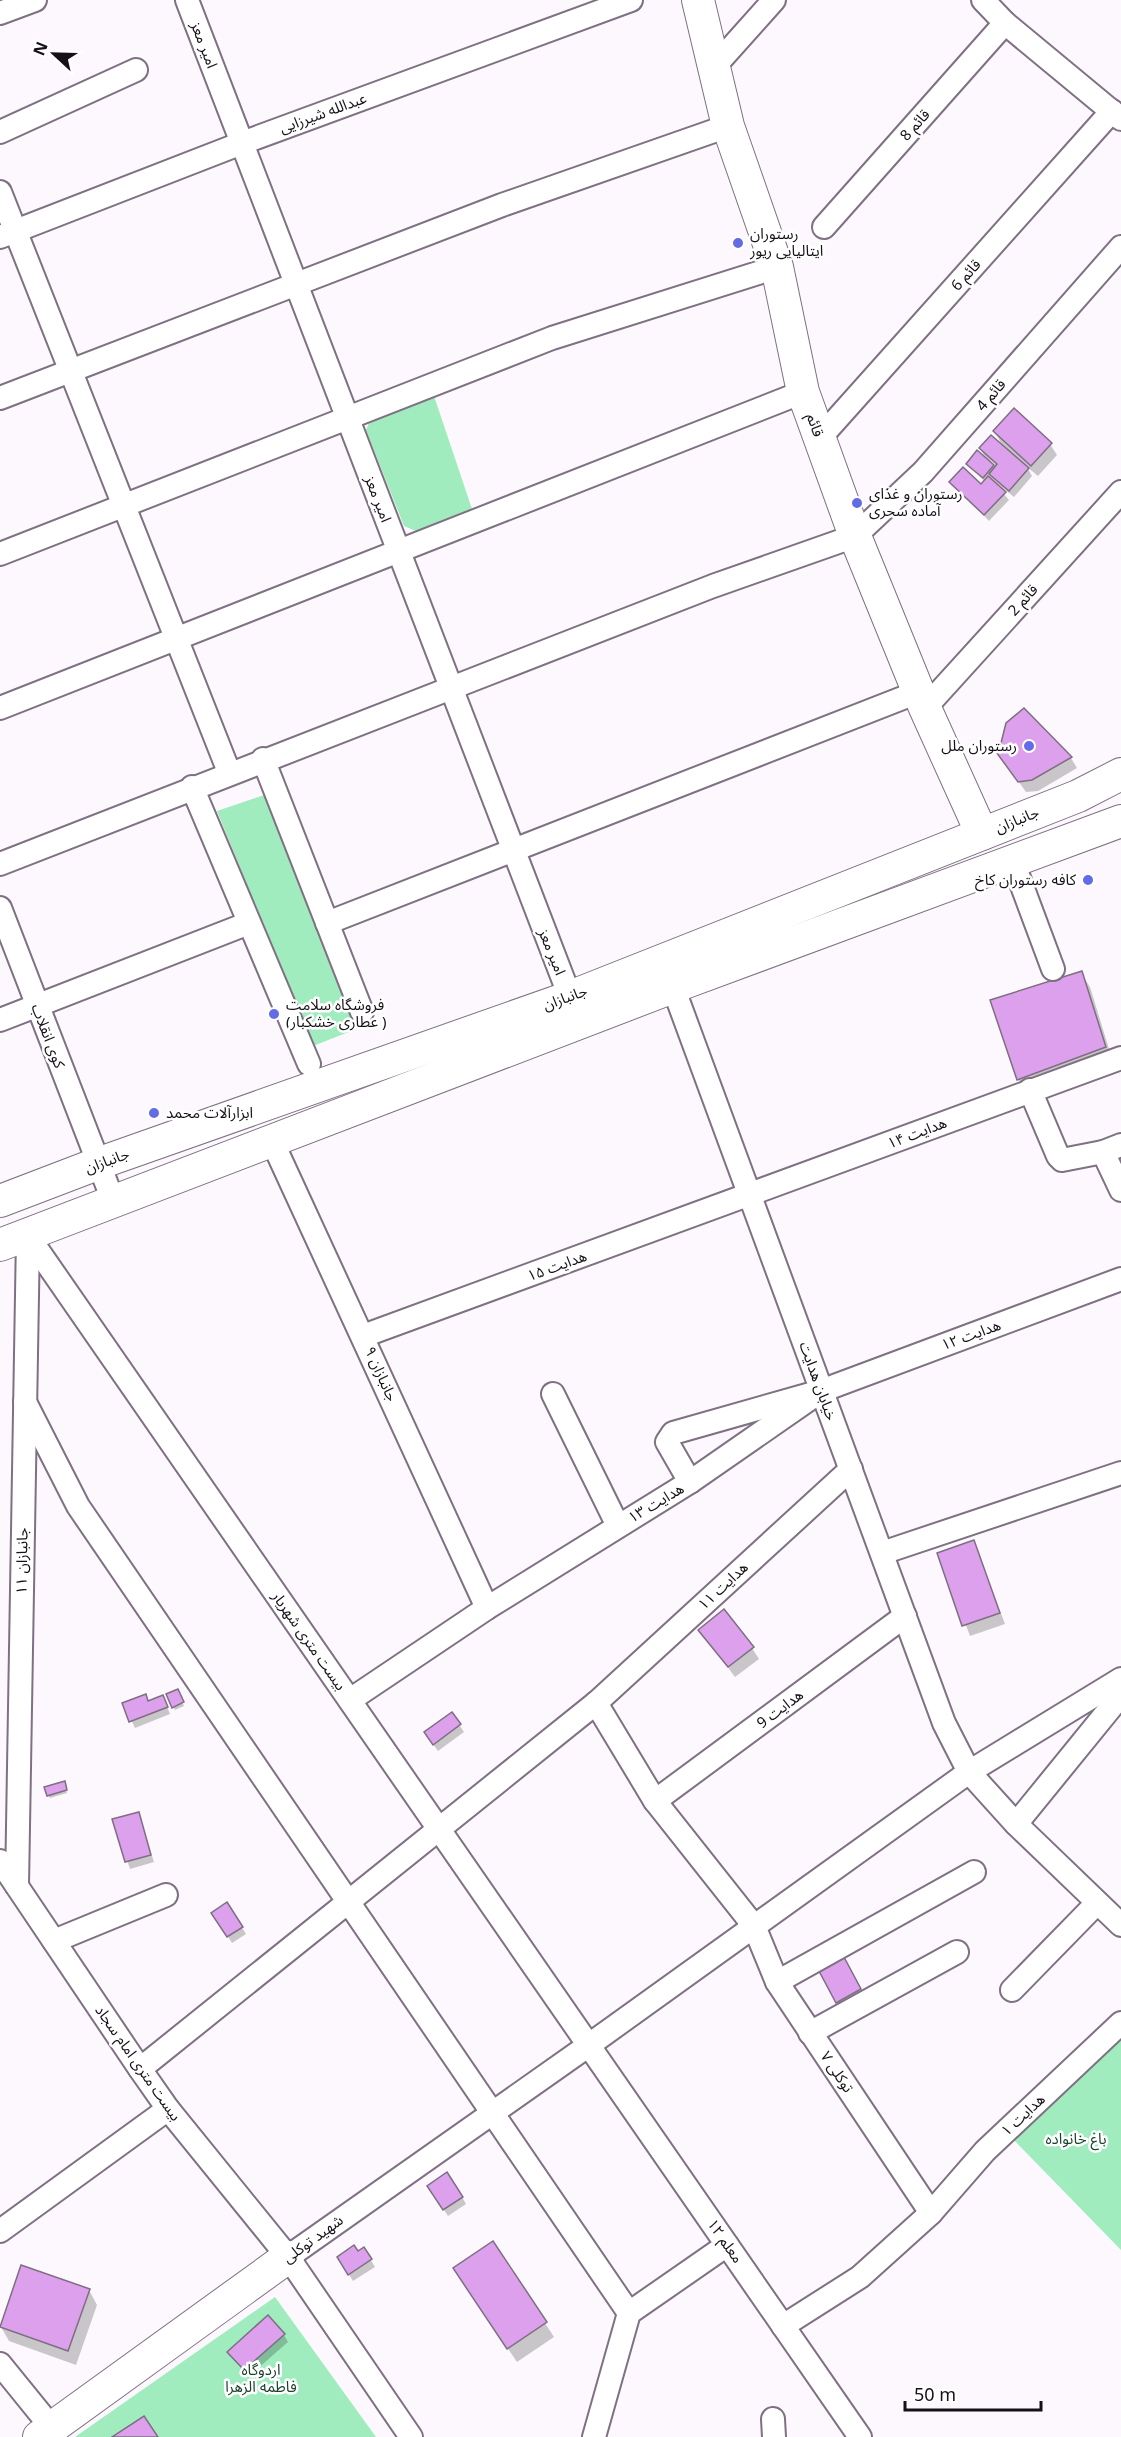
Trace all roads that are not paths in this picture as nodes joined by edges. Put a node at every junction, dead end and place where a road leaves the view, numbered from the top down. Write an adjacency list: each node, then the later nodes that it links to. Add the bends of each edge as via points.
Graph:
1 (35, 0): 7 (street)
2 (187, 0): 14 (street, امیر معز)
3 (631, 0): 14 (street, عبدالله شیرزایی)
4 (698, 0): 9 (main road, قائم)
5 (774, 0): 9 (street)
6 (982, 0): 8 (street)
7 (0, 14)
8 (1005, 23): 11 (street); 16 (street, قائم 8)
9 (715, 66): 12 (main road, قائم)
10 (136, 70): 13 (street)
11 (1116, 115): 25 (street, قائم 6)
12 (728, 126): 19 (main road, قائم); 20 (street, via 501,205)
13 (0, 132)
14 (242, 143): 17 (street, عبدالله شیرزایی); 20 (street, امیر معز)
15 (0, 192): 17 (street)
16 (824, 227)
17 (8, 234): 21 (street)
18 (1121, 248): 28 (street, قائم 4, via 923,472)
19 (777, 267): 22 (main road, قائم); 24 (street, via 552,338)
20 (296, 284): 21 (street); 24 (street, امیر معز)
21 (72, 370): 23 (street); 27 (street)
22 (803, 392): 25 (main road, قائم); 29 (street)
23 (0, 398)
24 (348, 417): 27 (street); 29 (street, امیر معز)
25 (819, 439): 28 (main road, قائم)
26 (1121, 492): 33 (street, قائم 2)
27 (124, 505): 30 (street); 31 (street)
28 (855, 536): 32 (street, via 653,609); 33 (main road, قائم)
29 (398, 551): 31 (street); 32 (street, امیر معز)
30 (0, 554)
31 (176, 638): 34 (street); 36 (street)
32 (450, 689): 35 (street); 41 (street, امیر معز)
33 (922, 700): 40 (main road, قائم); 41 (street, via 715,771)
34 (0, 708)
35 (263, 759): 36 (street); 46 (street)
36 (229, 772): 38 (street)
37 (1121, 774): 40 (main road, جانبازان, via 1078,796)
38 (192, 787): 43 (street); 45 (street)
39 (1121, 821): 42 (main road, جانبازان)
40 (982, 834): 49 (main road, جانبازان)
41 (513, 851): 46 (street); 49 (street, امیر معز)
42 (1012, 859): 47 (street); 48 (main road, جانبازان)
43 (0, 864)
44 (0, 908): 50 (street, کوی انقلاب)
45 (249, 923): 50 (street); 54 (street)
46 (327, 923): 51 (street)
47 (1053, 969)
48 (673, 987): 56 (main road, جانبازان); 60 (street, خیابان هدایت)
49 (570, 997): 58 (main road, جانبازان)
50 (37, 1006): 52 (street); 58 (street, کوی انقلاب)
51 (362, 1012)
52 (0, 1020)
53 (1121, 1058): 55 (street, هدایت ۱۴)
54 (309, 1064)
55 (1030, 1090): 57 (street, via 1062,1160); 60 (street, هدایت ۱۴)
56 (272, 1141): 62 (main road, جانبازان); 65 (street, جانبازان ۹)
57 (1112, 1149): 59 (street)
58 (97, 1164): 61 (main road, جانبازان); 62 (street, کوی انقلاب)
59 (1121, 1190)
60 (750, 1196): 65 (street, هدایت ۱۵); 66 (street, خیابان هدایت)
61 (0, 1201)
62 (114, 1203): 63 (main road, جانبازان)
63 (14, 1240): 68 (street, جانبازان ۱۱); 78 (street, بیست متری شهریار)
64 (1121, 1280): 66 (street, هدایت ۱۲)
65 (363, 1336): 74 (street, جانبازان ۹)
66 (821, 1391): 69 (street, خیابان هدایت); 71 (street, هدایت ۱۳); 71 (street, via 673,1433 667,1442)
67 (552, 1394): 72 (street)
68 (25, 1402): 86 (street, جانبازان ۱۱); 88 (street, via 78,1506)
69 (851, 1468): 73 (street, خیابان هدایت); 79 (street, هدایت ۱۱)
70 (1121, 1473): 73 (street)
71 (690, 1482): 72 (street, هدایت ۱۳)
72 (618, 1526): 74 (street, هدایت ۱۳)
73 (882, 1553): 75 (street, خیابان هدایت)
74 (487, 1608): 78 (street, هدایت ۱۳)
75 (905, 1616): 80 (street, خیابان هدایت, via 945,1723); 81 (street, هدایت 9)
76 (1121, 1679): 80 (street, شهید توکلی)
77 (1121, 1695): 82 (street)
78 (350, 1700): 83 (street, بیست متری شهریار)
79 (596, 1703): 81 (street, توکلی ۷); 83 (street, هدایت ۱۱)
80 (969, 1772): 82 (street, خیابان هدایت); 91 (street, شهید توکلی)
81 (655, 1801): 91 (street, توکلی ۷)
82 (1016, 1824): 89 (street, خیابان هدایت)
83 (440, 1829): 88 (street, هدایت ۱۱); 98 (street, بیست متری شهریار)
84 (0, 1861): 86 (street, بیست متری امام سجاد)
85 (974, 1872): 94 (street)
86 (17, 1886): 92 (street, بیست متری امام سجاد)
87 (166, 1895): 92 (street)
88 (349, 1902): 99 (street, هدایت ۱۱); 101 (street)
89 (1097, 1903): 90 (street, خیابان هدایت); 95 (street)
90 (1121, 1925)
91 (754, 1926): 94 (street, توکلی ۷); 98 (street, شهید توکلی)
92 (54, 1941): 99 (street, بیست متری امام سجاد)
93 (957, 1952): 97 (street)
94 (777, 1982): 97 (street, توکلی ۷)
95 (1012, 1990)
96 (1121, 2023): 102 (street, هدایت ۱, via 985,2151)
97 (810, 2032): 102 (street, توکلی ۷)
98 (589, 2046): 101 (street, شهید توکلی); 104 (street, معلم ۱۲)
99 (140, 2069): 100 (street, بیست متری امام سجاد)
100 (168, 2109): 103 (street); 105 (street, بیست متری امام سجاد)
101 (492, 2111): 105 (street, شهید توکلی); 106 (street)
102 (931, 2213): 107 (street, هدایت ۱, via 860,2277)
103 (0, 2231)
104 (727, 2245): 106 (street); 107 (street, معلم ۱۲)
105 (288, 2257): 109 (main road, شهید توکلی); 110 (street, بیست متری امام سجاد)
106 (629, 2313): 111 (street)
107 (783, 2326): 112 (street, معلم ۱۲)
108 (0, 2364): 109 (street)
109 (45, 2432)
110 (411, 2437)
111 (594, 2437)
112 (860, 2437)

